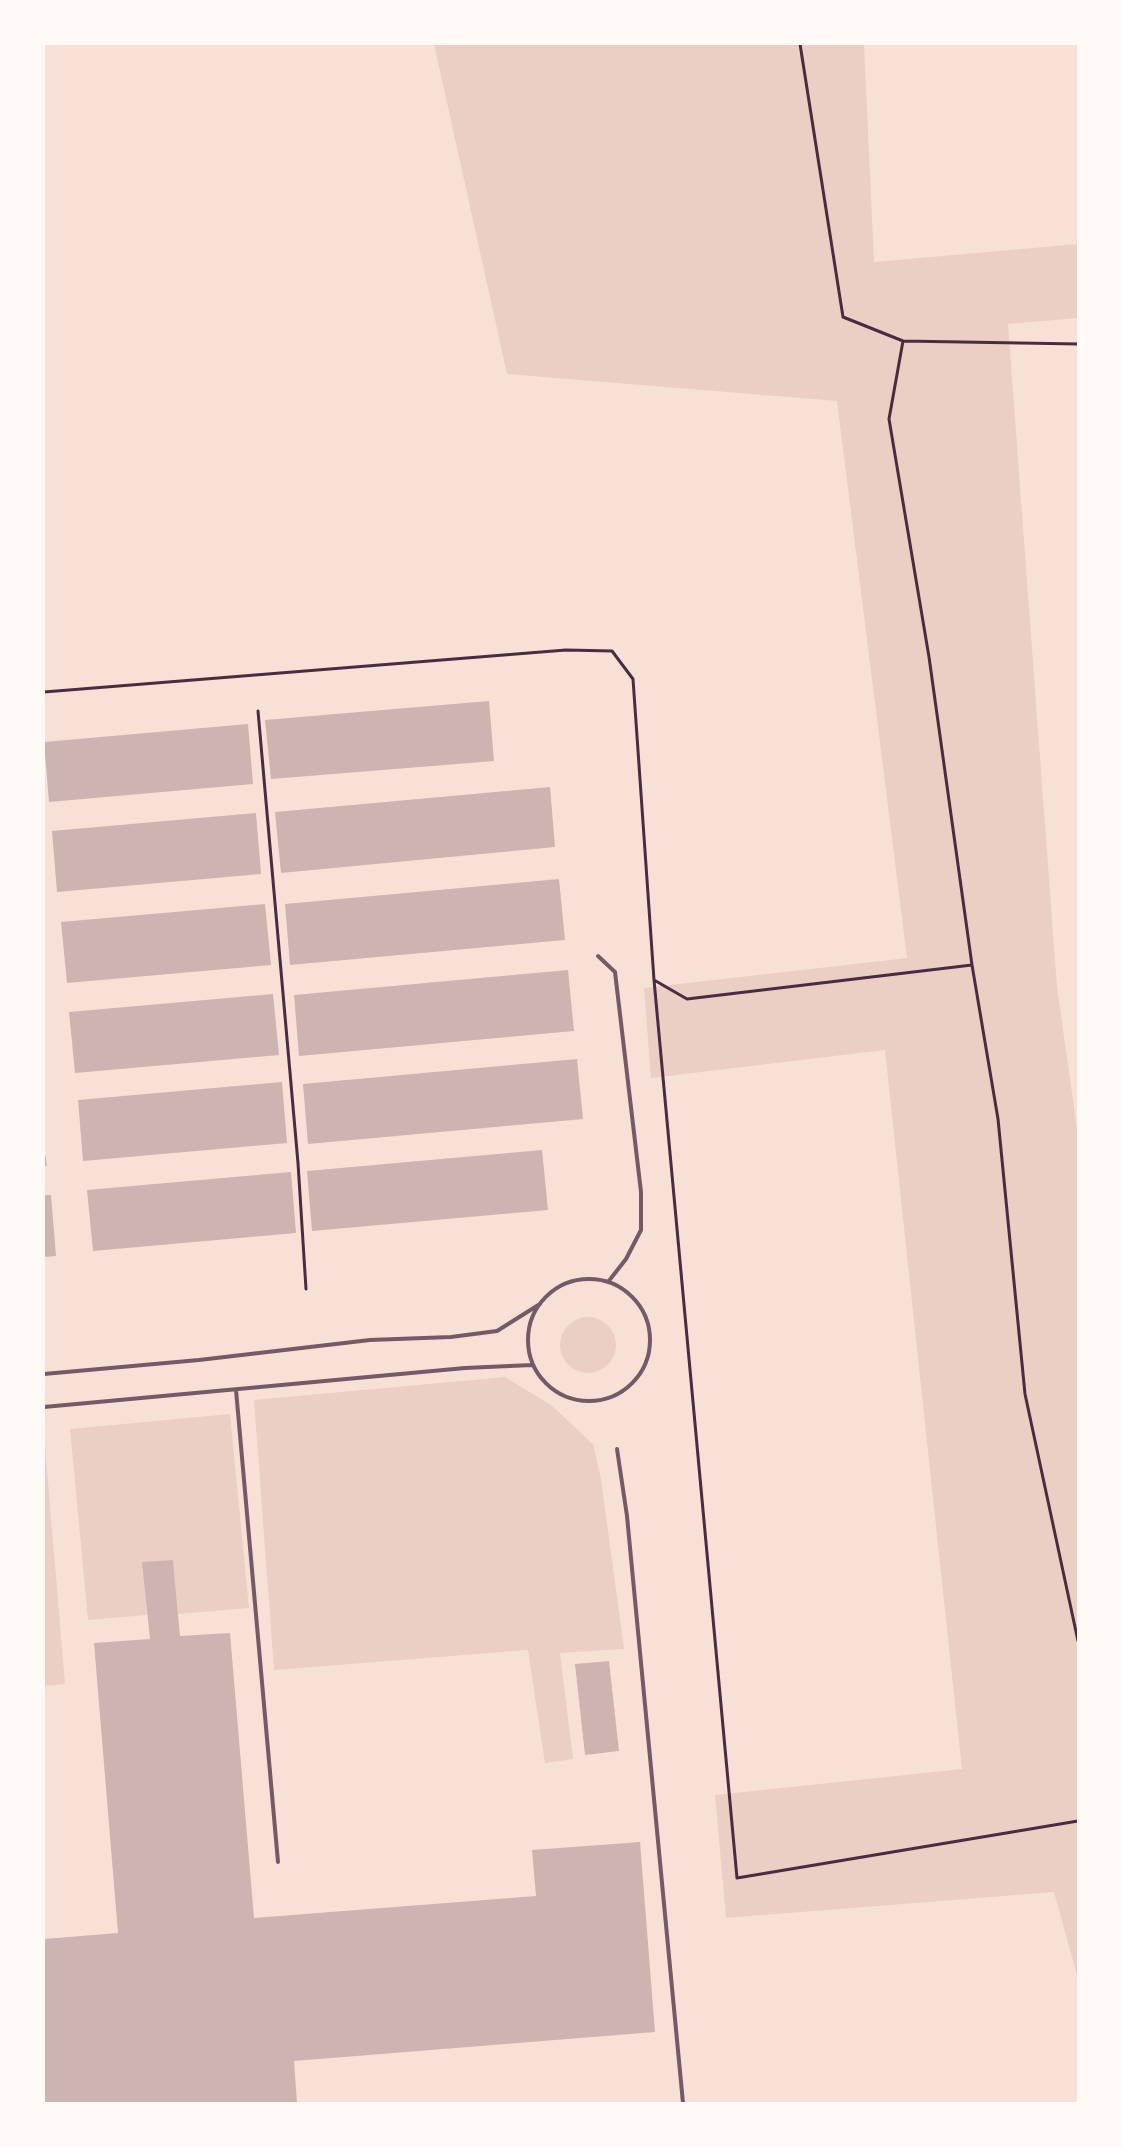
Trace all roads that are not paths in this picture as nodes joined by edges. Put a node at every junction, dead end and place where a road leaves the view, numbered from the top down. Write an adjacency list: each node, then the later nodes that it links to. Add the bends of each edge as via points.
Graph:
1 (598, 956): 2 (lane, via 615,972 641,1192 641,1230 626,1259)
2 (608, 1282): 3 (lane, via 589,1279 570,1282 553,1290); 4 (lane, via 625,1290 639,1304 648,1320 649,1357 641,1375 612,1398 593,1402 557,1393)
3 (540, 1304): 4 (lane, via 531,1321 527,1340); 5 (lane, via 497,1331 451,1337 370,1340)
4 (532, 1365): 6 (lane, via 465,1368)
5 (44, 1374)
6 (236, 1390): 7 (lane); 9 (lane)
7 (44, 1407)
8 (617, 1449): 10 (lane)
9 (278, 1862)
10 (683, 2103)

